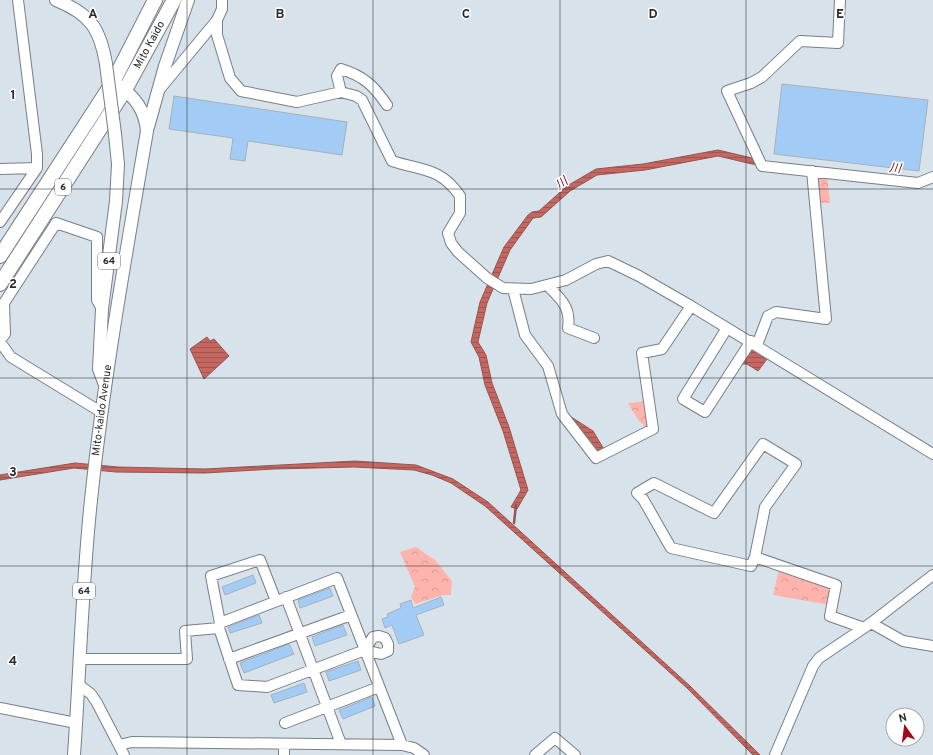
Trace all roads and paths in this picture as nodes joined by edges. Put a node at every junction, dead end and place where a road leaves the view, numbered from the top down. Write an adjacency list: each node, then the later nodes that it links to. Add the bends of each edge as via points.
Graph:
1 (18, 0): 15 (street, via 37,154)
2 (56, 0): 25 (main road, 64, bridge, via 81,13 90,21 101,39 106,64 118,164 116,201)
3 (155, 0): 9 (highway, Mito Kaido / 6)
4 (174, 0): 10 (highway, Mito Kaido / 6)
5 (188, 0): 11 (main road)
6 (222, 0): 8 (street, via 222,9)
7 (840, 0): 17 (street, via 838,44 800,41 762,77 727,91 762,166)
8 (217, 20): 11 (street); 12 (street, via 217,34 230,78 241,91 297,102)
9 (113, 82): 10 (main road, Mito-kaido Avenue / 64); 20 (highway, 6)
10 (125, 90): 14 (main road, Mito-kaido Avenue / 64, via 143,112); 21 (highway, 6)
11 (157, 92): 14 (main road)
12 (341, 92): 13 (street, via 337,76 341,69 352,72 374,87); 23 (street, via 362,100 392,161 434,172 444,177 455,188 460,196 461,205 460,212 448,233 451,243 487,278 503,288)
13 (387, 105)
14 (147, 131): 30 (main road, Mito-kaido Avenue / 64, via 120,284)
15 (36, 168): 16 (street); 19 (street)
16 (0, 169)
17 (812, 171): 18 (street, via 918,183); 29 (street, via 826,319 776,312 768,316)
18 (933, 176)
19 (0, 222)
20 (0, 256)
21 (0, 284)
22 (547, 285): 23 (street, via 531,289); 24 (street, via 566,280 602,261 608,261); 27 (street, via 563,301 570,317 568,328)
23 (513, 289): 24 (street, via 525,335 548,366 562,414 596,458 653,429 642,353 662,349)
24 (691, 306): 26 (street)
25 (102, 309): 28 (street, via 97,300 97,237 56,223 4,302 5,334); 30 (main road, 64, via 99,369)
26 (727, 328): 29 (street); 29 (street, via 683,399 705,412)
27 (594, 338)
28 (0, 341): 31 (street, via 11,357)
29 (754, 343): 32 (street)
30 (106, 386): 31 (main road, Mito-kaido Avenue / 64)
31 (101, 412): 42 (main road, Mito-kaido Avenue / 64)
32 (933, 454)
33 (755, 557): 33 (street, via 751,566 671,548 637,493 654,483 714,513 763,444 796,464 765,507); 37 (street, via 836,585 830,616)
34 (933, 575): 37 (street)
35 (281, 599): 36 (street, via 337,578); 38 (street); 38 (street, via 260,560 212,576); 39 (street)
36 (351, 615): 39 (street); 41 (street)
37 (868, 625): 40 (street, via 903,641); 61 (street, via 819,658 813,666)
38 (219, 626): 42 (street, via 185,631 187,659); 43 (street)
39 (299, 634): 43 (street); 44 (street)
40 (933, 646)
41 (365, 650): 44 (street); 46 (street)
42 (79, 659): 45 (main road, Mito-kaido Avenue / 64)
43 (230, 659): 44 (street, via 238,685 267,687)
44 (313, 670): 47 (street)
45 (78, 685): 50 (main road, Mito-kaido Avenue / 64); 53 (street, via 91,694)
46 (379, 687): 47 (street); 54 (street)
47 (327, 707): 49 (street); 52 (street)
48 (0, 708): 50 (street)
49 (285, 723)
50 (76, 724): 55 (main road, Mito-kaido Avenue / 64)
51 (284, 744): 52 (street); 53 (street, via 132,742); 57 (street)
52 (341, 744): 54 (street)
53 (119, 745): 56 (street)
54 (402, 745): 58 (street, via 414,748)
55 (74, 755)
56 (124, 755)
57 (284, 755)
58 (424, 755)
59 (535, 755): 60 (street, via 556,738)
60 (575, 755)
61 (775, 755)

